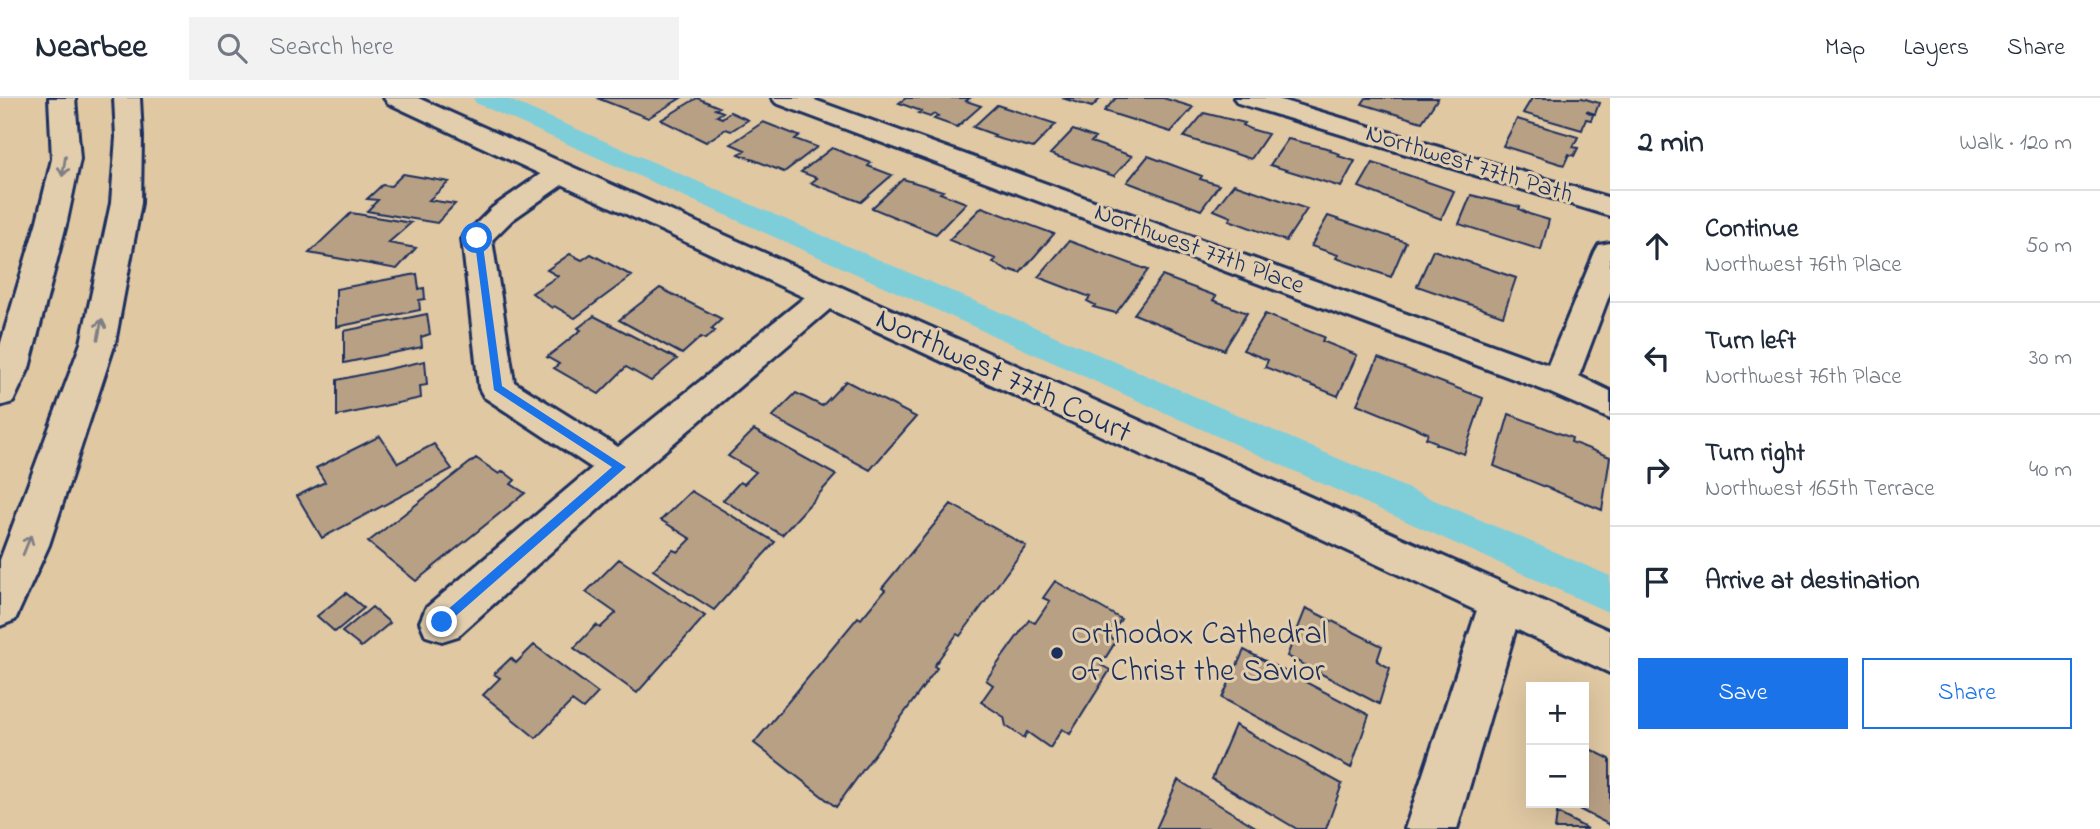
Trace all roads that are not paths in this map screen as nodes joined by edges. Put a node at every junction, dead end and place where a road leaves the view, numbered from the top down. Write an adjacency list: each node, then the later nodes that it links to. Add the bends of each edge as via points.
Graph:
1 (62, 98): 12 (main road, one-way to 12, via 66,159 11,368)
2 (127, 98): 16 (main road, one-way to 2, via 28,545 98,343 126,203)
3 (397, 98): 7 (main road, Northwest 77th Court)
4 (785, 98): 11 (main road, Northwest 77th Place)
5 (1248, 98): 6 (main road, Northwest 77th Path)
6 (1296, 104): 8 (main road, Northwest 77th Path)
7 (559, 174): 10 (main road, Northwest 77th Court); 14 (main road, via 502,214 477,238 497,388)
8 (1610, 207)
9 (1610, 252): 11 (main road)
10 (826, 296): 14 (main road); 15 (main road, Northwest 77th Court)
11 (1559, 382): 13 (main road, Northwest 77th Place)
12 (0, 393)
13 (1610, 406)
14 (620, 467): 17 (main road)
15 (1501, 604): 18 (main road, Northwest 77th Court); 19 (main road)
16 (0, 607)
17 (442, 622)
18 (1610, 653)
19 (1431, 829)

